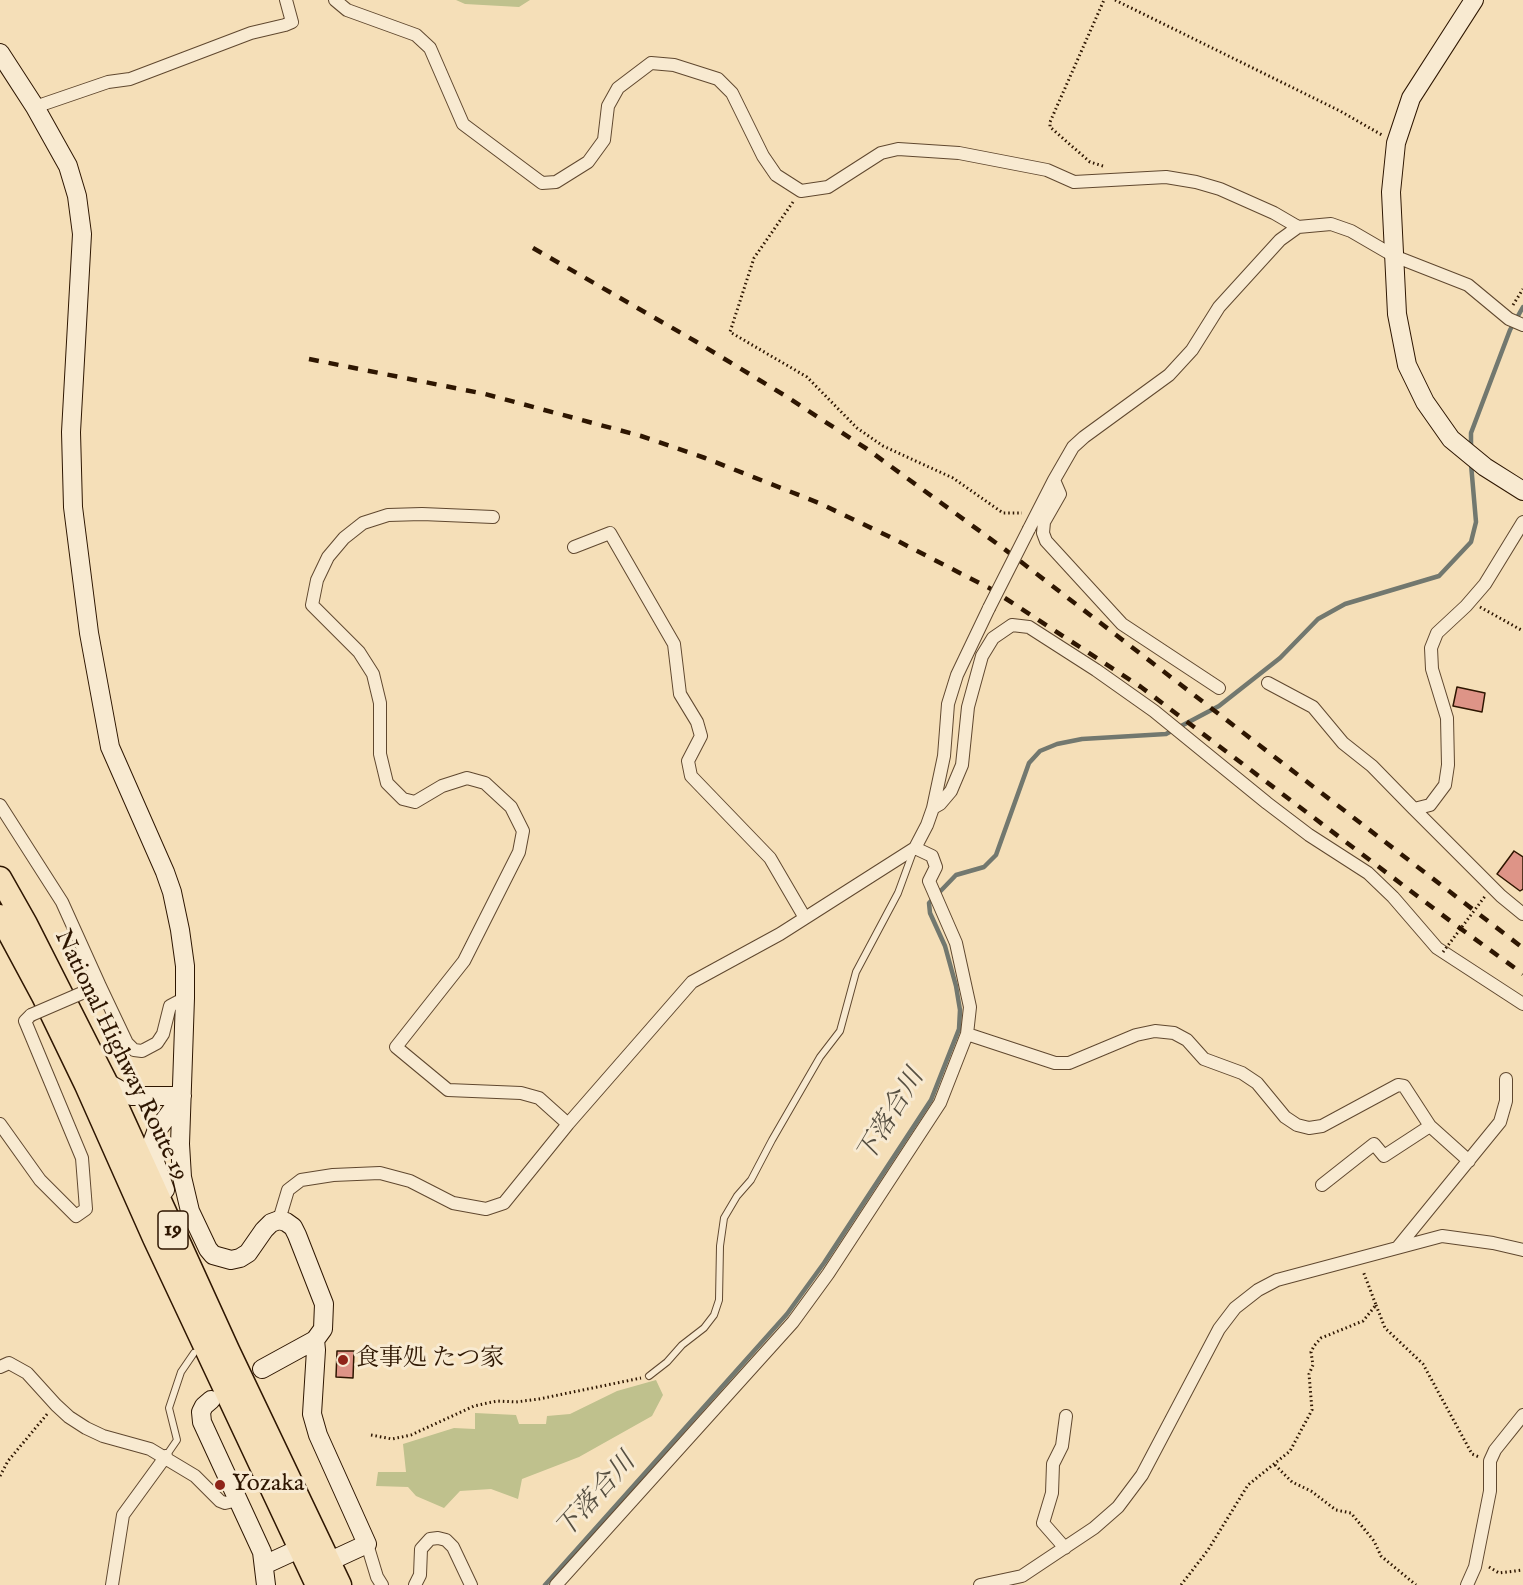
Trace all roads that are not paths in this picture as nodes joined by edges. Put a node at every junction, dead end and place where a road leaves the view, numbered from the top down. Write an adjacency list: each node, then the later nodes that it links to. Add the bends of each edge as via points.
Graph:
1 (286, 0): 5 (street, via 292,22 285,26 251,33 130,79 108,82)
2 (335, 0): 6 (street, via 347,10 416,35 430,48 463,124 542,183 556,182 588,162 604,140 608,106 618,88 651,63 674,65 718,80 732,93 776,175 801,191 828,187 881,153 898,149 970,155 1047,170 1074,182 1166,177 1196,182 1220,189)
3 (1474, 0): 7 (street, via 1411,98 1396,143 1391,192)
4 (0, 53): 5 (street)
5 (35, 107): 25 (street, via 68,166 82,234 71,432 73,507 89,633 110,747 172,892 185,966)
6 (1298, 227): 7 (street, via 1331,224); 9 (street, via 1280,240 1219,307 1192,350 1168,375 1073,447)
7 (1394, 256): 8 (street, via 1468,285 1507,318); 10 (street, via 1397,314 1407,365 1425,402 1451,439)
8 (1523, 326)
9 (1054, 480): 15 (street, via 1060,494 1044,522 1046,541 1122,624); 17 (street, bridge, via 957,675 948,704 944,756)
10 (1523, 490)
11 (494, 517): 32 (street, via 388,515 363,523 328,556 317,580 312,605 359,652 373,674 380,703 380,754 387,783 403,799 415,802 466,778 485,783 511,807 523,831 519,852 464,961 396,1047 448,1090 521,1093 539,1098)
12 (1523, 522): 18 (street, via 1485,584 1437,633 1431,648 1432,669 1447,717 1446,785 1431,805)
13 (574, 547): 23 (street, via 610,533 674,644 680,694 701,736 688,761 691,776 770,858)
14 (1268, 683): 18 (street, via 1313,707 1343,743)
15 (1219, 688)
16 (0, 805): 24 (street, via 62,902)
17 (933, 808): 19 (street); 26 (street, via 951,791 962,765 968,707 982,656 993,638 1012,625 1029,627 1170,723 1301,829 1368,873 1443,952)
18 (1414, 809): 21 (street)
19 (915, 848): 23 (street); 27 (street, via 932,856 936,867 929,881 956,943 970,1007); 44 (lane, via 898,893 856,972 840,1031 820,1056 751,1180 724,1218 719,1300 714,1315)
20 (0, 878): 29 (highway, National Highway Route 19 / 19)
21 (1523, 914)
22 (0, 916): 51 (highway, National Highway Route 19 / 19, via 86,1085)
23 (805, 918): 32 (street, via 692,981)
24 (99, 984): 25 (street, via 127,1042 142,1052 163,1034 170,1006); 31 (street, bridge, via 31,1015 25,1022 82,1158 86,1209 76,1216 40,1180)
25 (185, 998): 30 (street)
26 (1523, 1004)
27 (967, 1034): 33 (street, via 1055,1063 1070,1063 1136,1035 1174,1033 1187,1040 1204,1059 1257,1083 1285,1117 1297,1125 1322,1126 1398,1085 1404,1086); 62 (street, via 940,1103 793,1322)
28 (1506, 1078): 34 (street, via 1506,1101 1500,1122)
29 (106, 1082): 30 (street, via 131,1096); 36 (highway, National Highway Route 19 / 19)
30 (182, 1096): 36 (street, via 152,1143 166,1190); 37 (street, via 182,1177 190,1211 208,1249 221,1258 240,1258 271,1223)
31 (0, 1124)
32 (568, 1124): 37 (street, via 504,1203 486,1209 453,1203 410,1181 380,1173 333,1175 301,1179 288,1190)
33 (1430, 1126): 34 (street); 35 (street, via 1384,1156 1374,1144)
34 (1469, 1161): 38 (street)
35 (1323, 1185)
36 (161, 1206): 53 (highway, National Highway Route 19 / 19)
37 (279, 1220): 40 (street, via 293,1227 320,1290 325,1317)
38 (1398, 1247): 39 (street, via 1442,1236); 52 (street, via 1277,1280 1235,1308 1219,1329 1142,1475 1118,1508)
39 (1523, 1250)
40 (315, 1340): 43 (street); 50 (street, via 312,1413)
41 (194, 1353): 48 (lane, via 181,1372 169,1408 177,1440)
42 (0, 1366): 48 (street, via 9,1363 27,1373 56,1405 86,1428)
43 (262, 1369)
44 (649, 1376)
45 (211, 1400): 49 (street, via 201,1412 202,1422)
46 (1523, 1415): 64 (street, via 1490,1461 1490,1491 1475,1567)
47 (1066, 1416): 52 (street, via 1043,1523)
48 (166, 1456): 49 (street, via 195,1476 220,1501); 55 (street, via 123,1515)
49 (238, 1500): 54 (street)
50 (367, 1545): 53 (street); 59 (street)
51 (301, 1548): 54 (street); 57 (highway, National Highway Route 19 / 19)
52 (1065, 1548): 63 (street, via 1022,1576)
53 (328, 1562): 58 (highway, National Highway Route 19 / 19)
54 (264, 1565): 56 (street)
55 (112, 1585)
56 (267, 1585)
57 (317, 1585)
58 (340, 1585)
59 (382, 1585)
60 (415, 1585): 61 (street, via 420,1575 421,1549 430,1539 438,1538 453,1547)
61 (471, 1585)
62 (556, 1585)
63 (980, 1585)
64 (1467, 1585)

